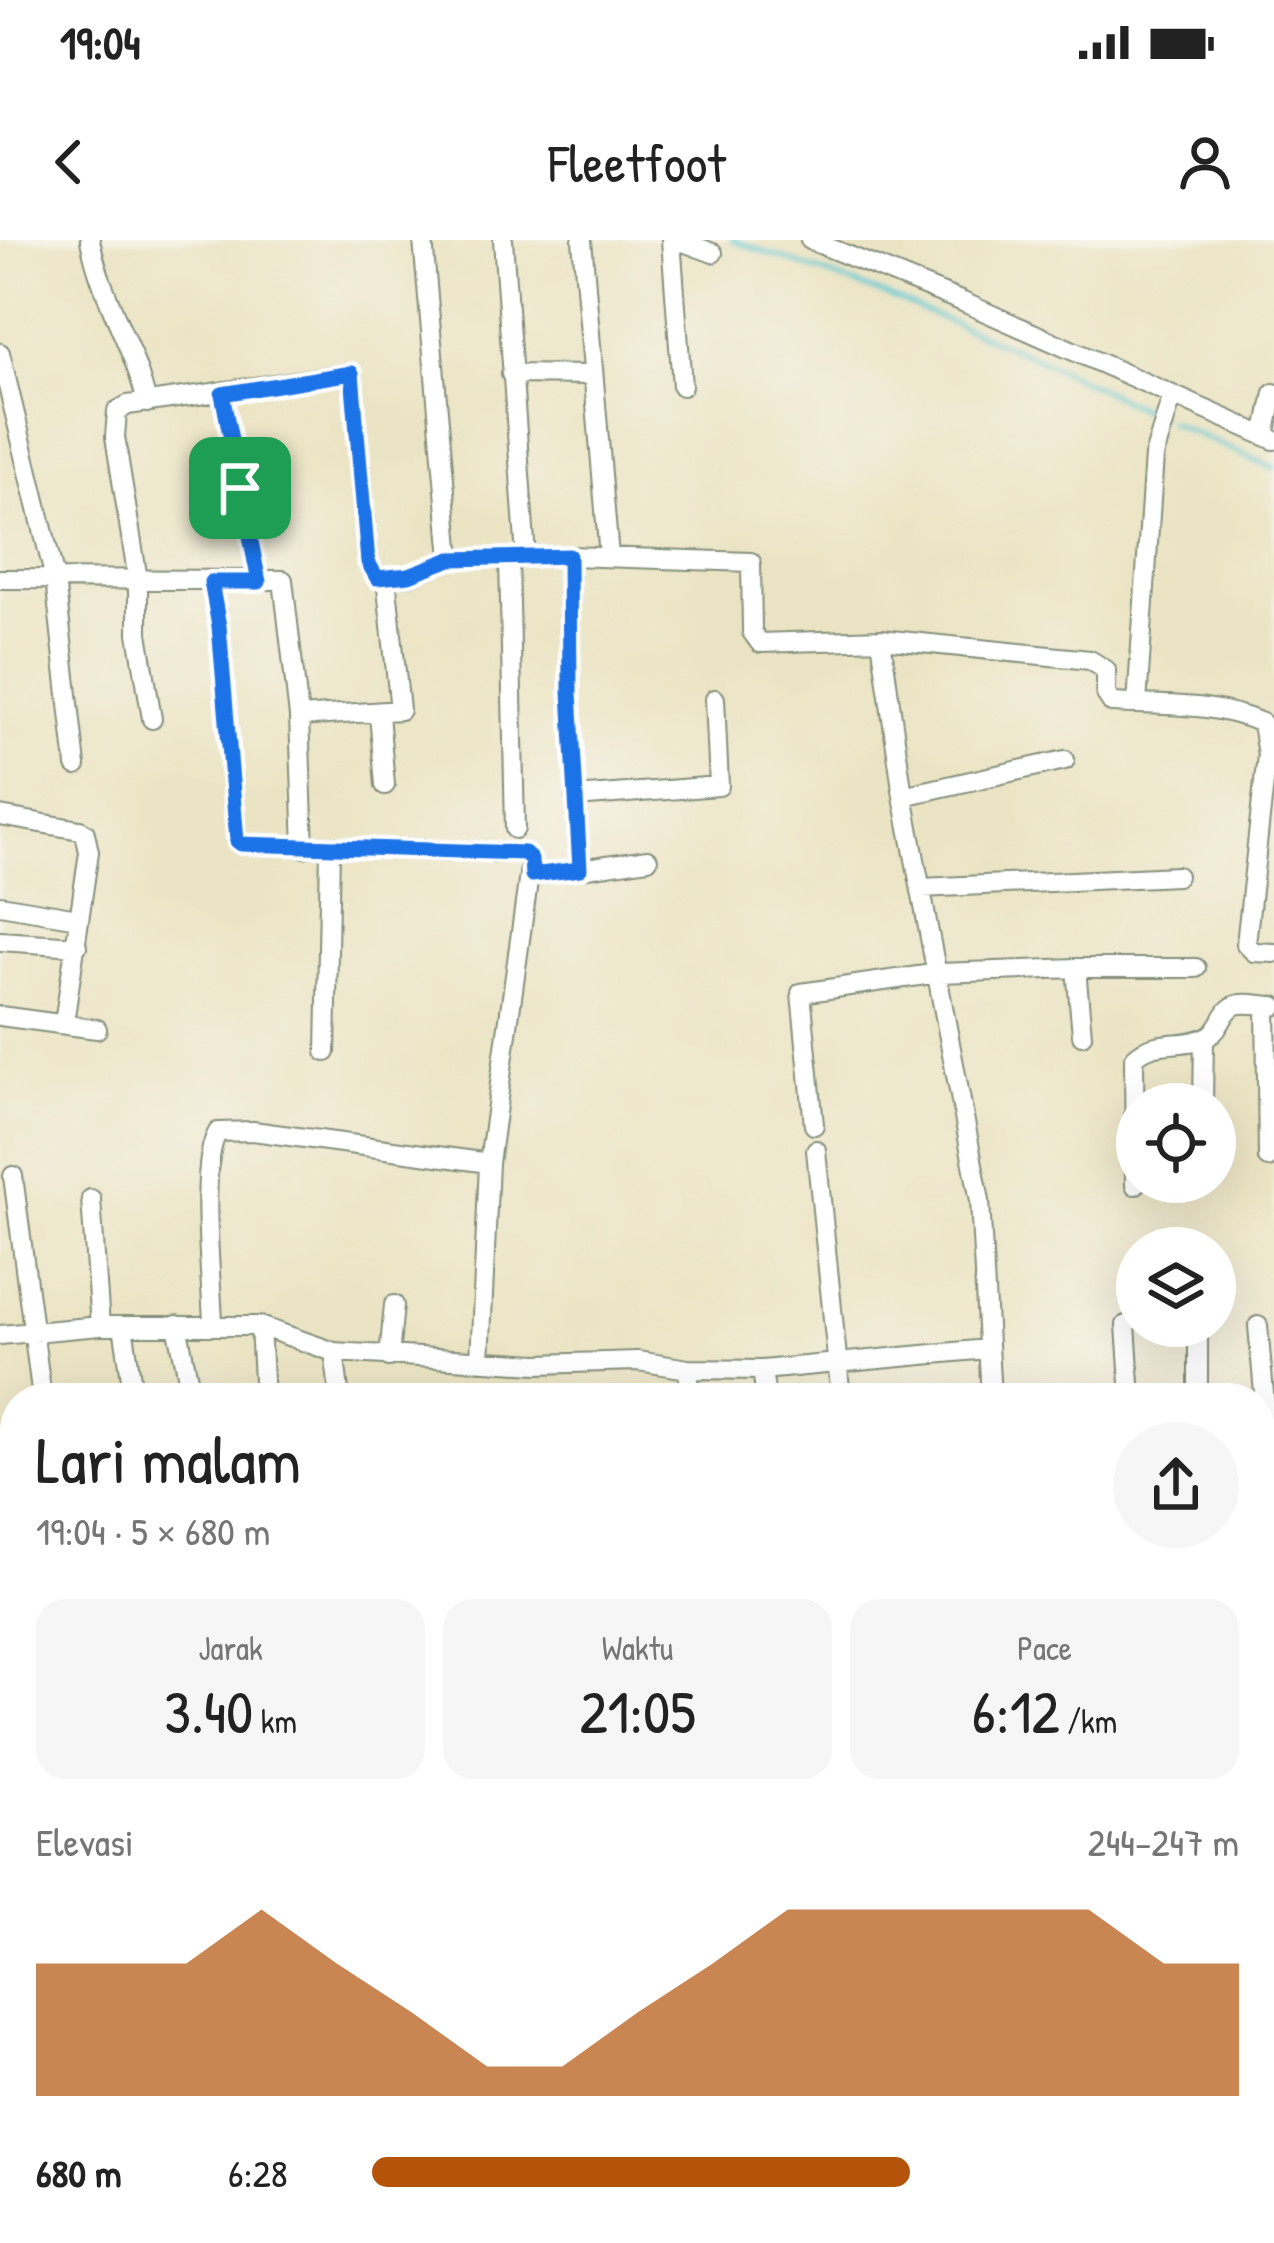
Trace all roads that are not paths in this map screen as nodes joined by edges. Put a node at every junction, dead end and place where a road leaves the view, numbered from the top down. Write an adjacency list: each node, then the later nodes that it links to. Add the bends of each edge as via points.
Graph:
1 (90, 240): 15 (street)
2 (422, 240): 20 (street)
3 (503, 240): 9 (street)
4 (582, 240): 10 (street)
5 (675, 240): 7 (street); 11 (street)
6 (810, 240): 14 (street, via 963,302)
7 (713, 253)
8 (0, 353): 23 (street)
9 (511, 374): 10 (street); 18 (street)
10 (592, 376): 19 (street)
11 (682, 386)
12 (1274, 393): 16 (street)
13 (222, 394): 15 (street); 21 (street, via 352,373 368,562); 26 (street)
14 (1171, 402): 16 (street); 29 (street, via 1154,456)
15 (147, 404): 24 (street, via 117,410 115,422)
16 (1270, 438)
17 (569, 556): 18 (street); 19 (street); 38 (street)
18 (518, 557): 20 (street); 41 (street)
19 (609, 557): 27 (street, via 751,562 752,632 760,644)
20 (451, 559): 21 (street)
21 (386, 578): 30 (street, via 400,710)
22 (0, 579): 23 (street)
23 (55, 579): 24 (street); 35 (street)
24 (138, 580): 25 (street); 32 (street)
25 (211, 582): 26 (street); 42 (street, via 235,836 241,844)
26 (259, 582): 31 (street, via 283,580)
27 (881, 639): 29 (street, via 1090,660 1106,670 1108,699); 37 (street)
28 (715, 699): 38 (street, via 719,786)
29 (1137, 704): 33 (street, via 1238,712 1262,723)
30 (379, 714): 31 (street); 36 (street)
31 (299, 717): 42 (street)
32 (152, 718)
33 (1270, 755): 40 (street)
34 (1065, 760): 37 (street)
35 (76, 766)
36 (385, 784)
37 (903, 796): 48 (street)
38 (575, 797): 45 (street)
39 (0, 816): 50 (street, via 85,833)
40 (1268, 816): 53 (street, via 1246,944)
41 (515, 829)
42 (304, 848): 43 (street)
43 (330, 849): 46 (street, via 525,853); 63 (street)
44 (648, 859): 45 (street)
45 (580, 869): 46 (street)
46 (532, 875): 69 (street)
47 (1177, 876): 48 (street)
48 (920, 888): 56 (street)
49 (0, 905): 50 (street)
50 (78, 918): 52 (street)
51 (0, 941): 52 (street)
52 (76, 946): 59 (street)
53 (1274, 953)
54 (1076, 968): 55 (street); 56 (street); 61 (street)
55 (1196, 968)
56 (939, 973): 66 (street, via 801,993); 83 (street, via 980,1201)
57 (1270, 1006): 62 (street, via 1232,1006); 68 (street)
58 (0, 1016): 59 (street)
59 (64, 1023): 60 (street)
60 (97, 1029)
61 (1082, 1035)
62 (1204, 1039): 64 (street, via 1147,1048 1134,1058); 65 (street)
63 (326, 1052)
64 (1134, 1083)
65 (1203, 1083)
66 (814, 1125)
67 (816, 1150): 87 (street)
68 (1268, 1158)
69 (489, 1163): 73 (street, via 218,1132 208,1189); 86 (street)
70 (13, 1176): 79 (street)
71 (91, 1199): 76 (street)
72 (394, 1305): 85 (street)
73 (213, 1324): 74 (street); 75 (street)
74 (177, 1325): 77 (street); 92 (street)
75 (260, 1325): 84 (street); 93 (street)
76 (100, 1326): 77 (street); 79 (street)
77 (122, 1326): 91 (street)
78 (1258, 1326): 101 (street)
79 (32, 1332): 80 (street); 90 (street)
80 (0, 1334)
81 (1128, 1347): 99 (street)
82 (1198, 1347): 100 (street)
83 (987, 1349): 87 (street); 98 (street)
84 (334, 1352): 85 (street); 94 (street)
85 (389, 1357): 86 (street)
86 (480, 1361): 88 (street, via 638,1361)
87 (836, 1364): 89 (street); 97 (street)
88 (688, 1369): 89 (street); 95 (street)
89 (762, 1370): 96 (street)
90 (40, 1383)
91 (132, 1383)
92 (189, 1383)
93 (263, 1383)
94 (338, 1383)
95 (689, 1383)
96 (764, 1383)
97 (839, 1383)
98 (990, 1383)
99 (1130, 1383)
100 (1198, 1383)
101 (1263, 1383)

